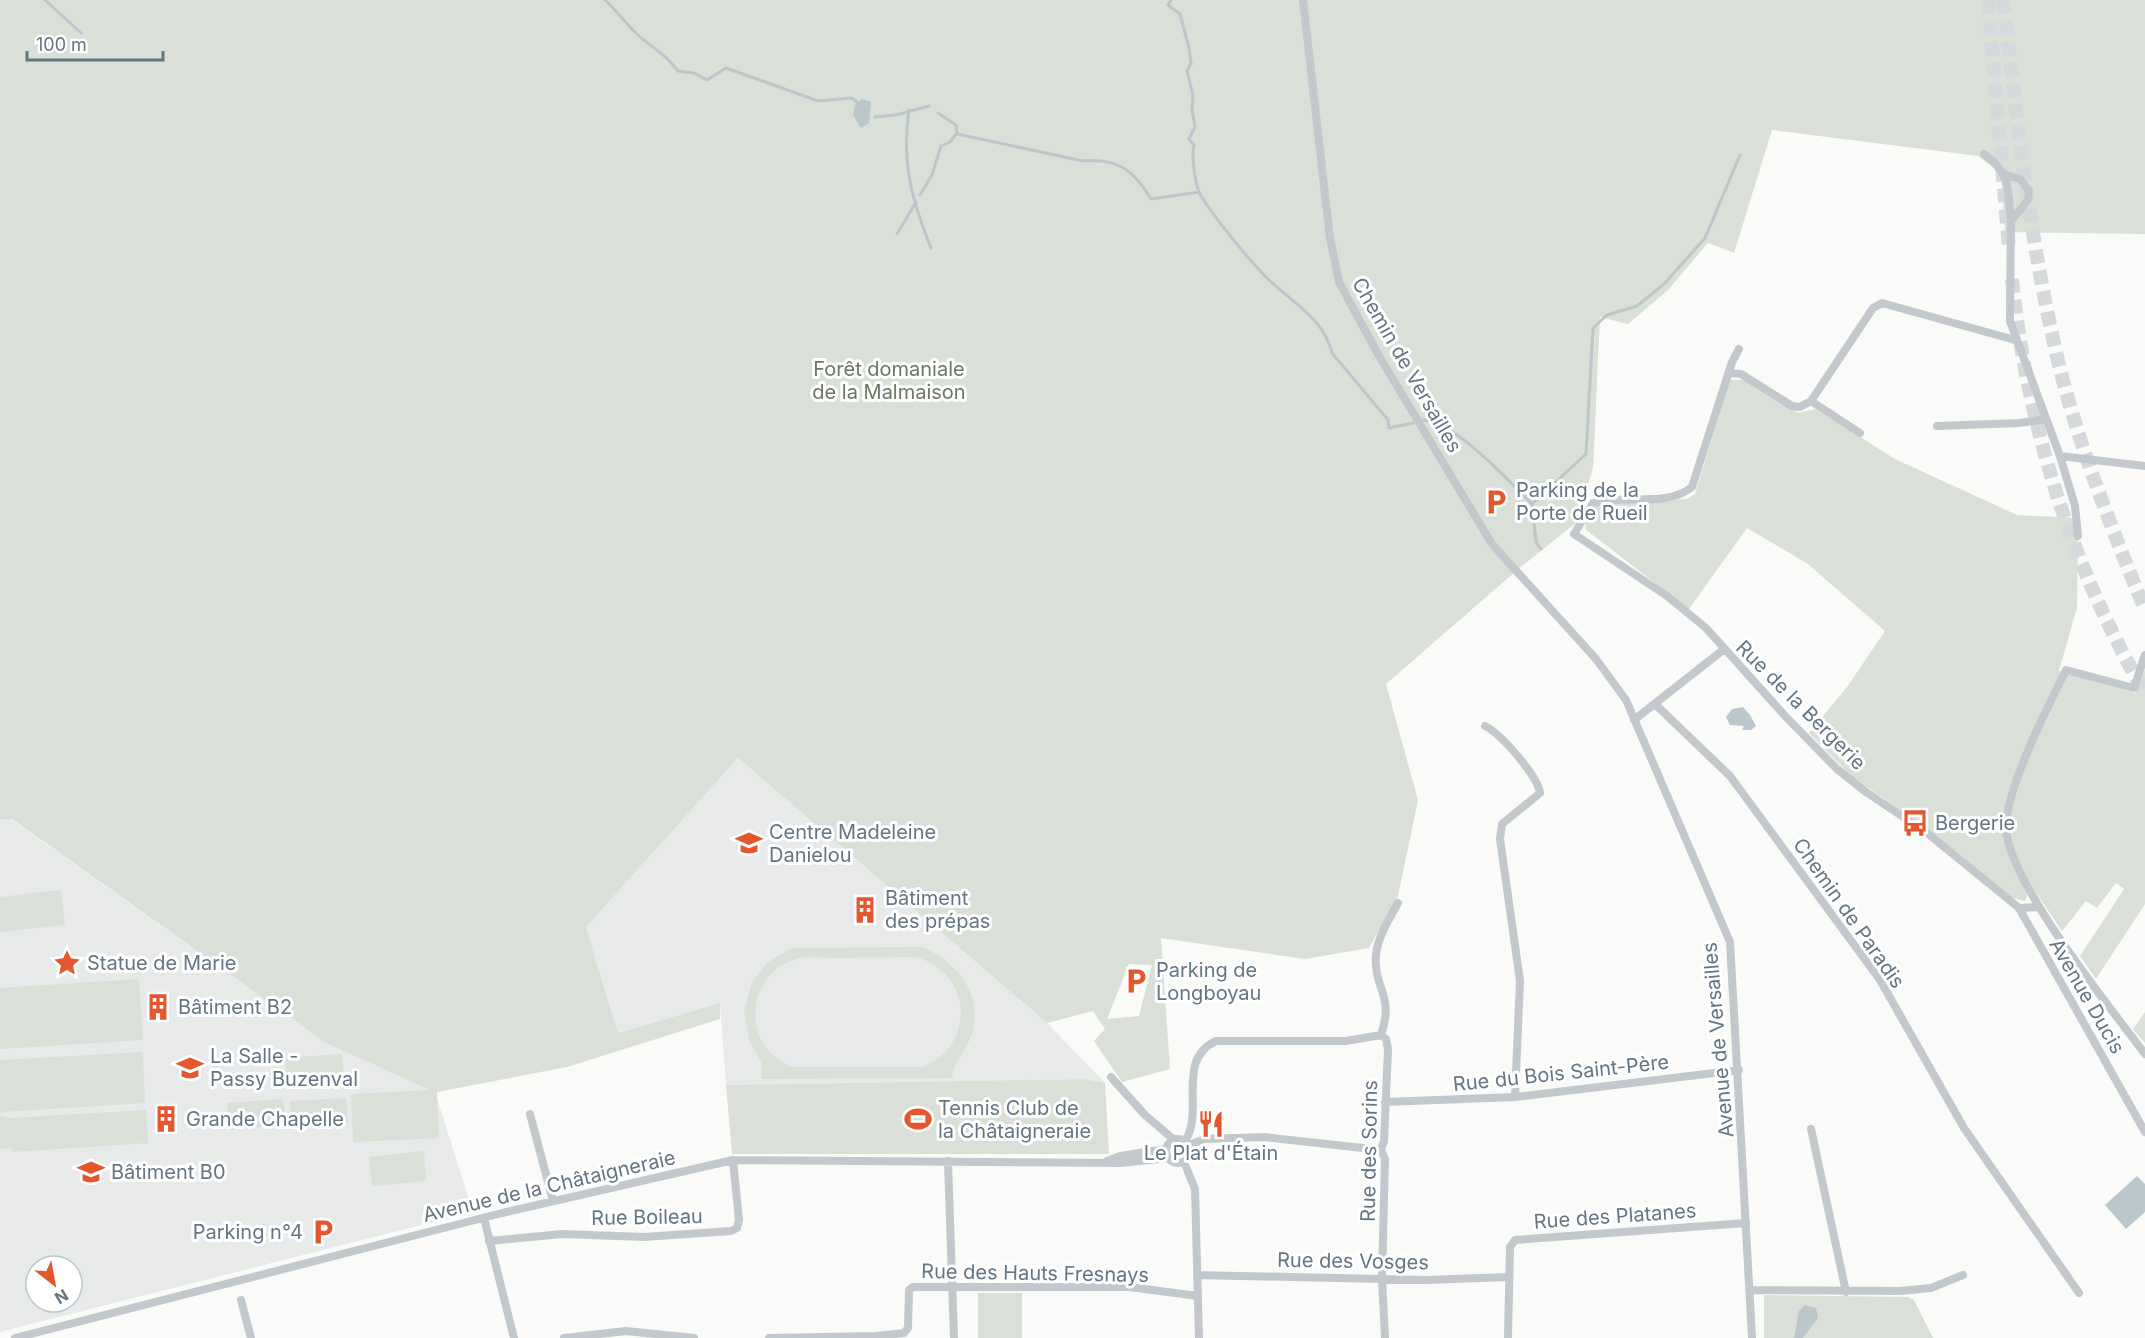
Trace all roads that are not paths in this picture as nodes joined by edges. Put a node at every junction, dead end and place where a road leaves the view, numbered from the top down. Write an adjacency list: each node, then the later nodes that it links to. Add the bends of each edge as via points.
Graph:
1 (1303, 0): 15 (street, Chemin de Versailles, via 1330,238 1339,282 1492,544)
2 (1984, 154): 3 (street)
3 (2006, 175): 4 (street); 4 (street, via 2020,180 2030,191 2028,200)
4 (2011, 221): 5 (street, via 2008,311)
5 (2015, 340): 8 (street, via 1882,303 1873,308); 9 (street)
6 (1739, 349): 7 (street)
7 (1730, 373): 8 (street, via 1741,374 1792,406 1800,407); 16 (street, Rue de la Bergerie, via 1692,487 1671,497 1593,503 1575,534 1667,596 1706,628)
8 (1811, 401): 11 (street)
9 (2045, 419): 10 (street); 12 (street)
10 (1937, 426)
11 (1860, 434)
12 (2060, 456): 13 (street); 14 (street, via 2075,506)
13 (2145, 466)
14 (2078, 536)
15 (1548, 608): 19 (street, Avenue de Versailles, via 1596,659 1626,700)
16 (1723, 650): 18 (street); 23 (street, Rue de la Bergerie, via 1838,769 1927,833)
17 (2145, 655): 22 (street, via 2134,688 2066,670 2044,714 2013,793 2006,827 2010,850)
18 (1656, 705): 19 (street); 51 (street, Chemin de Paradis, via 1730,776 1856,946 1880,980 1964,1128)
19 (1634, 720): 26 (street, Avenue de Versailles, via 1730,942)
20 (1485, 726): 28 (street, via 1495,731 1529,772 1540,793 1502,825 1500,839 1520,981)
21 (1398, 903): 24 (street, Rue des Sorins, via 1376,955 1388,1016)
22 (2038, 907): 23 (street); 25 (street)
23 (2019, 908): 32 (street, Avenue Ducis)
24 (1381, 1035): 29 (street, Rue des Sorins, via 1388,1049); 34 (street, via 1346,1041 1216,1041 1198,1056 1193,1072 1191,1132)
25 (2145, 1054)
26 (1739, 1070): 28 (street, Rue du Bois Saint-Père); 42 (street, Avenue de Versailles)
27 (1111, 1077): 33 (street)
28 (1515, 1097): 29 (street, Rue du Bois Saint-Père)
29 (1385, 1102): 35 (street, Rue des Sorins)
30 (530, 1114): 40 (street)
31 (1811, 1129): 50 (street)
32 (2145, 1132)
33 (1173, 1140): 34 (street); 36 (street)
34 (1187, 1143): 35 (street, via 1205,1138 1264,1137); 39 (street, via 1190,1151)
35 (1381, 1150): 47 (street, Rue des Sorins, via 1385,1159)
36 (1167, 1153): 38 (street, Avenue de la Châtaigneraie, via 1121,1163); 39 (street, via 1178,1163)
37 (733, 1160): 38 (street, Avenue de la Châtaigneraie); 40 (street, Avenue de la Châtaigneraie); 43 (street, Rue Boileau, via 739,1220 737,1228 731,1231 644,1237 562,1234)
38 (948, 1161): 48 (street)
39 (1184, 1162): 44 (street, via 1195,1189)
40 (553, 1201): 41 (street, Avenue de la Châtaigneraie)
41 (484, 1218): 43 (street); 54 (street, Avenue de la Châtaigneraie)
42 (1746, 1223): 46 (street, Rue des Platanes, via 1515,1240 1510,1247); 49 (street, Avenue de Versailles)
43 (489, 1241): 57 (street)
44 (1197, 1275): 47 (street, Rue des Vosges); 52 (street)
45 (1963, 1275): 50 (street, via 1931,1288)
46 (1509, 1277): 47 (street, Rue des Vosges); 64 (street, Rue des Platanes)
47 (1382, 1278): 63 (street, Rue des Sorins)
48 (952, 1287): 52 (street, Rue des Hauts Fresnays, via 1129,1287); 60 (street, Rue des Hauts Fresnays, via 909,1290 908,1328 904,1333); 61 (street)
49 (1749, 1290): 50 (street); 65 (street, Avenue de Versailles)
50 (1846, 1292)
51 (2079, 1293)
52 (1198, 1296): 62 (street)
53 (241, 1300): 56 (street)
54 (26, 1337): 55 (street, Avenue de la Châtaigneraie)
55 (15, 1338)
56 (251, 1338)
57 (514, 1338)
58 (564, 1338): 59 (street, via 626,1331)
59 (694, 1338)
60 (768, 1338)
61 (954, 1338)
62 (1199, 1338)
63 (1385, 1338)
64 (1508, 1338)
65 (1752, 1338)

